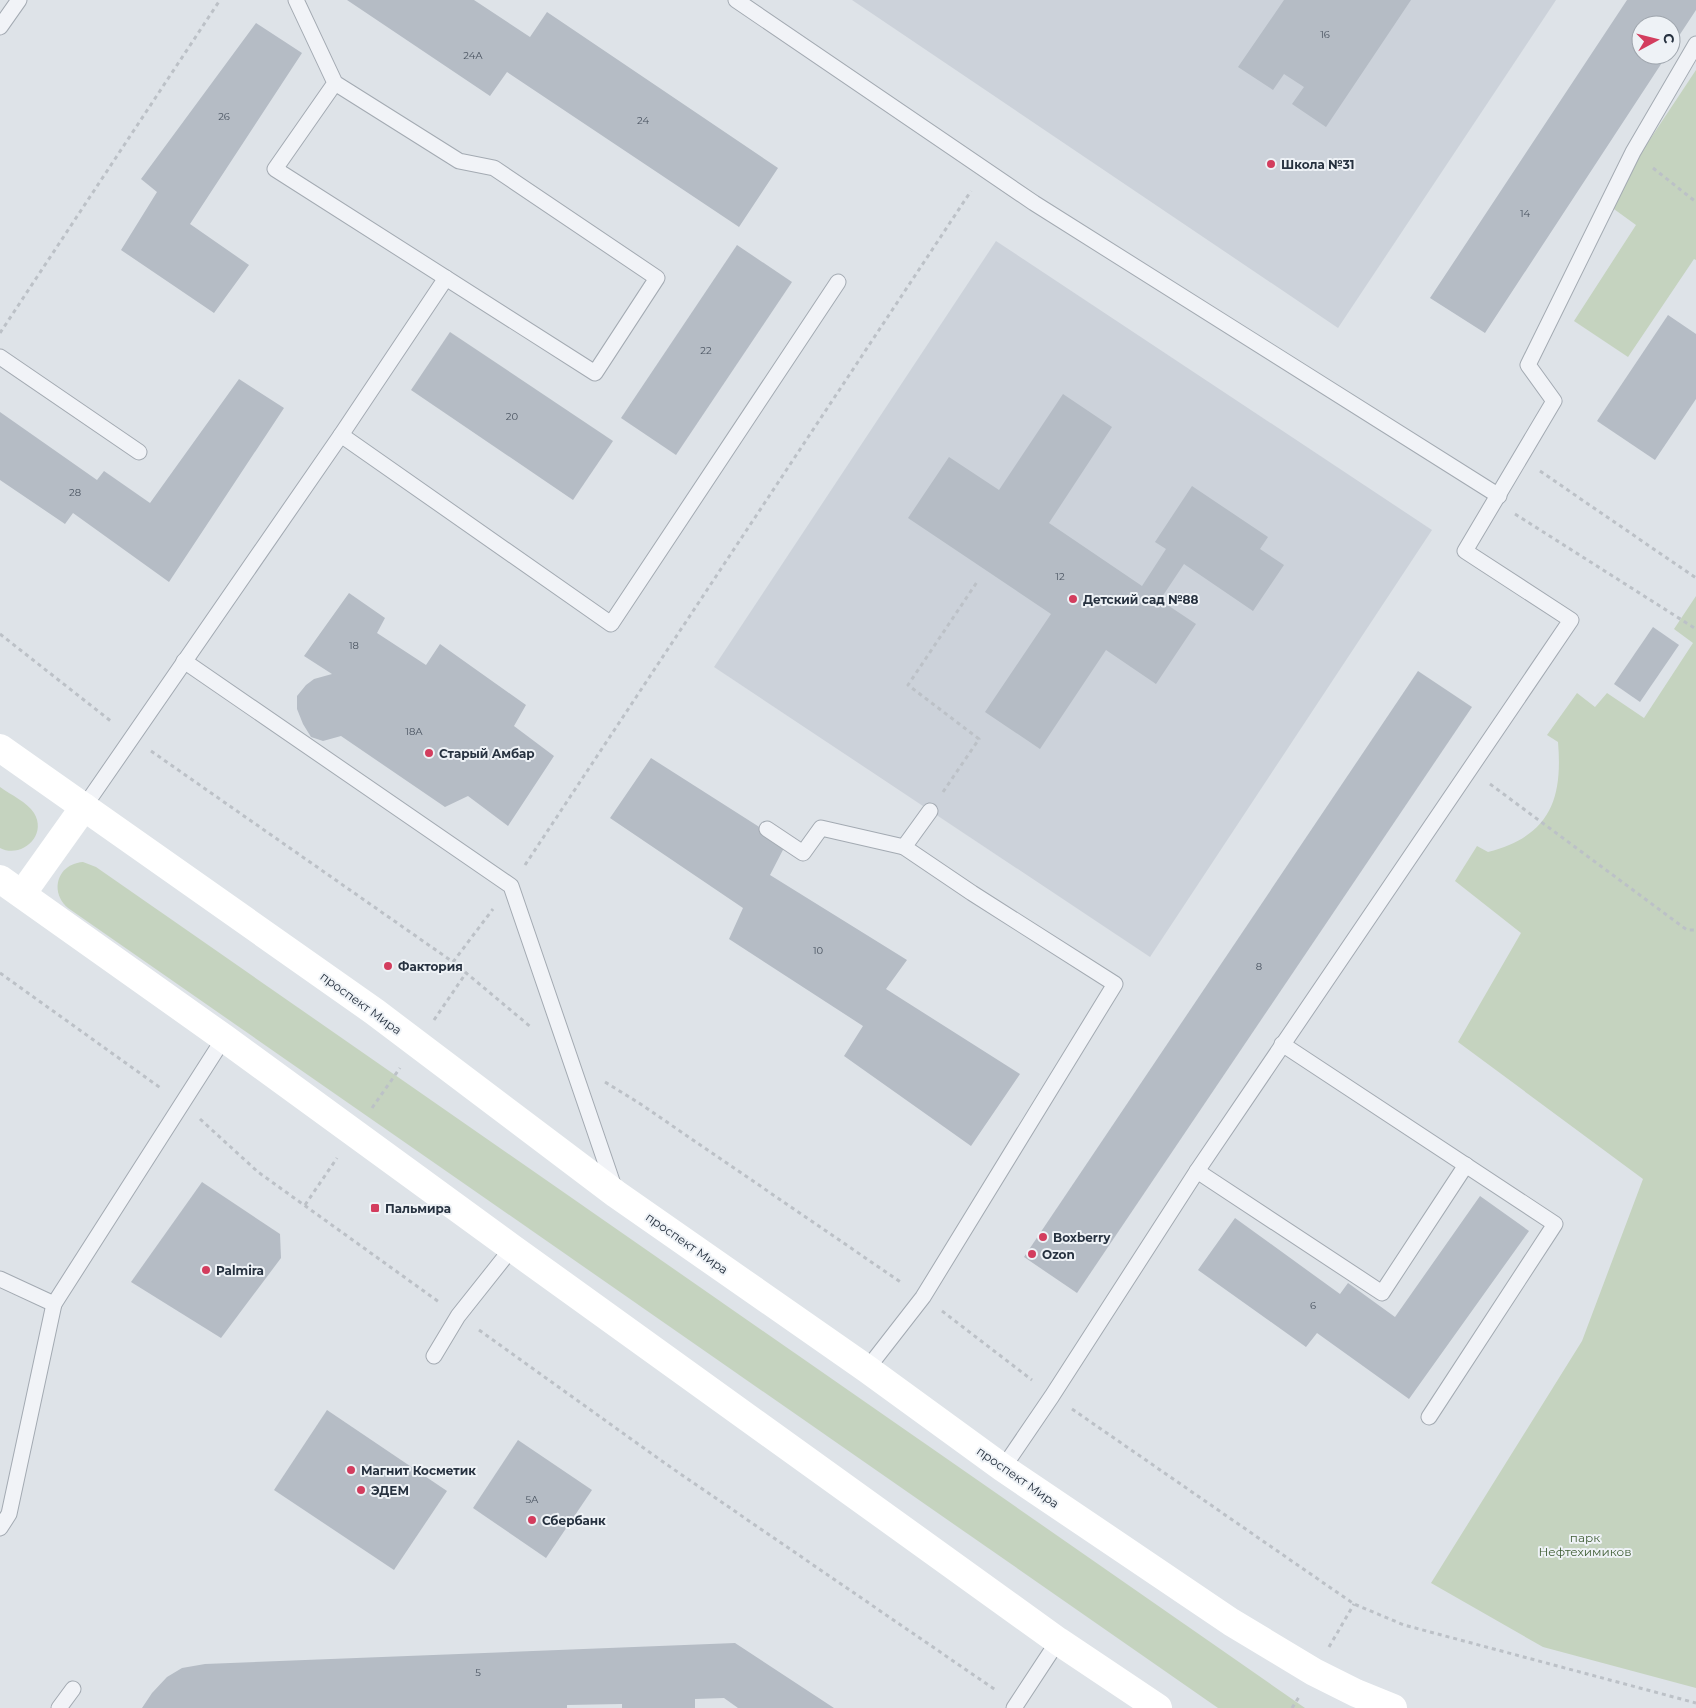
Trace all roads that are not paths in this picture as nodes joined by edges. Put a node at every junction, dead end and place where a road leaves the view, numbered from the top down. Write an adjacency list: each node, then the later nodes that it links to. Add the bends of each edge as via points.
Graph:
1 (19, 0): 4 (lane)
2 (296, 0): 6 (lane)
3 (736, 0): 12 (lane, via 1034,203)
4 (0, 27)
5 (1696, 44): 12 (lane, via 1633,152 1528,365 1554,401)
6 (335, 84): 7 (lane, via 275,169); 7 (lane, via 459,161 494,168 656,278 596,373)
7 (446, 278): 10 (lane)
8 (838, 282): 10 (lane, via 611,624)
9 (0, 357): 11 (lane)
10 (341, 435): 13 (lane)
11 (139, 452)
12 (1497, 498): 21 (lane, via 1465,551 1571,620)
13 (184, 661): 15 (lane); 24 (lane, via 511,886)
14 (0, 748): 15 (main road, проспект Мира)
15 (84, 807): 19 (main road); 24 (main road, проспект Мира, via 418,1044)
16 (930, 811): 18 (lane)
17 (767, 829): 18 (lane, via 803,853 821,828)
18 (904, 847): 29 (lane, via 1115,984 923,1297)
19 (11, 887): 20 (main road)
20 (224, 1038): 25 (main road); 27 (lane)
21 (1282, 1044): 22 (lane); 23 (lane)
22 (1466, 1165): 23 (lane, via 1382,1293); 30 (lane, via 1555,1224)
23 (1196, 1171): 31 (lane)
24 (616, 1194): 29 (main road, проспект Мира)
25 (512, 1248): 28 (lane, via 458,1316); 33 (main road)
26 (0, 1279): 27 (lane)
27 (54, 1304): 32 (lane, via 9,1514)
28 (434, 1356)
29 (867, 1369): 31 (main road, проспект Мира)
30 (1429, 1417)
31 (1003, 1468): 38 (main road, проспект Мира, via 1231,1622 1314,1672)
32 (0, 1528)
33 (1058, 1641): 35 (lane); 37 (main road)
34 (73, 1689): 36 (lane)
35 (1015, 1706)
36 (59, 1708)
37 (1158, 1708)
38 (1393, 1708)

